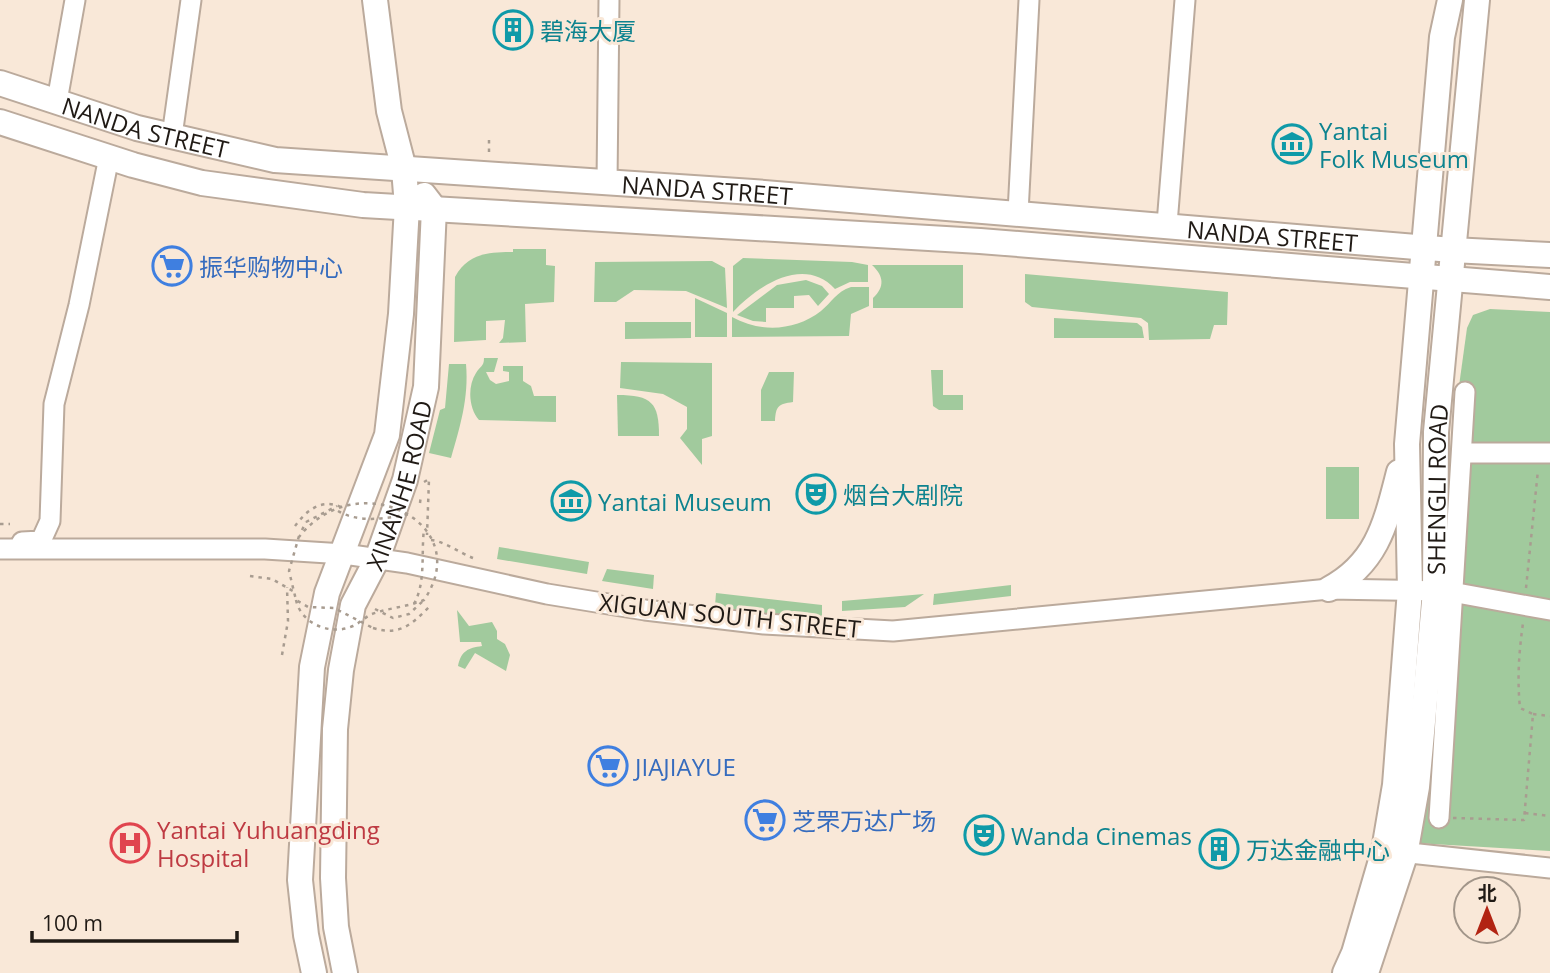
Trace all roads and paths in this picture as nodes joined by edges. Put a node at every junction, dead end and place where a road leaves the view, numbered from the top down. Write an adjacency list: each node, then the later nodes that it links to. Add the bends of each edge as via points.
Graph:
1 (75, 0): 10 (street)
2 (191, 0): 12 (street)
3 (375, 0): 16 (main road, via 389,111)
4 (609, 0): 17 (street)
5 (1029, 0): 20 (street)
6 (1185, 0): 21 (street)
7 (1450, 0): 22 (main road, SHENGLI ROAD, via 1442,37)
8 (1477, 0): 23 (main road, SHENGLI ROAD)
9 (0, 83): 10 (main road, NANDA STREET)
10 (57, 101): 12 (main road, NANDA STREET)
11 (0, 122): 14 (main road, NANDA STREET)
12 (172, 136): 16 (main road, NANDA STREET, via 275,160)
13 (489, 140): 15 (path)
14 (109, 158): 18 (main road, NANDA STREET, via 263,194); 44 (street, via 54,404 50,521 41,541)
15 (489, 158)
16 (404, 169): 17 (main road, NANDA STREET); 18 (main road, XINANHE ROAD); 19 (main road)
17 (607, 183): 20 (main road, NANDA STREET)
18 (407, 206): 19 (main road, NANDA STREET); 46 (main road, XINANHE ROAD, via 387,435)
19 (434, 208): 25 (main road, NANDA STREET, via 980,241); 48 (main road, XINANHE ROAD, via 426,387 405,480)
20 (1018, 213): 21 (main road, NANDA STREET)
21 (1167, 224): 22 (main road, NANDA STREET)
22 (1425, 248): 23 (main road, NANDA STREET); 25 (main road, SHENGLI ROAD)
23 (1452, 250): 24 (main road); 26 (main road, SHENGLI ROAD)
24 (1550, 255)
25 (1422, 279): 26 (main road, NANDA STREET); 29 (main road, SHENGLI ROAD)
26 (1450, 281): 27 (main road); 54 (main road, SHENGLI ROAD, via 1436,432)
27 (1550, 287)
28 (1465, 392): 30 (street)
29 (1407, 444): 51 (main road, via 1376,544 1356,572); 52 (main road, SHENGLI ROAD)
30 (1464, 453): 31 (street); 54 (street)
31 (1543, 453): 59 (path)
32 (343, 502): 42 (path, bridge, via 306,522)
33 (420, 503): 41 (path, via 424,480 429,479)
34 (343, 509): 35 (path, bridge); 36 (path, bridge, via 377,503); 39 (path, via 334,504 315,507)
35 (338, 511): 36 (path, bridge, via 362,518); 42 (path, bridge, via 316,519)
36 (410, 514): 40 (path, bridge)
37 (0, 524): 38 (path)
38 (10, 524)
39 (295, 526)
40 (424, 529): 41 (path, bridge); 57 (path, bridge, via 422,581)
41 (427, 535): 43 (path, bridge)
42 (299, 537): 53 (path, bridge, via 289,571)
43 (431, 540): 47 (path); 56 (path, bridge, via 436,564 432,589)
44 (0, 542)
45 (0, 549): 46 (street, XIGUAN SOUTH STREET, via 265,549)
46 (344, 554): 48 (street, XIGUAN SOUTH STREET); 71 (main road, XINANHE ROAD, via 327,593 318,631 306,732 300,880)
47 (473, 558)
48 (377, 559): 51 (street, XIGUAN SOUTH STREET, via 645,610 764,624 893,631); 72 (main road, XINANHE ROAD, via 352,605 335,729 334,900)
49 (250, 576): 50 (path)
50 (287, 587): 53 (path, bridge); 63 (path)
51 (1329, 589): 52 (street, XIGUAN SOUTH STREET)
52 (1410, 590): 54 (street, XIGUAN SOUTH STREET); 69 (main road, SHENGLI ROAD)
53 (293, 591): 55 (path, bridge)
54 (1445, 591): 59 (street, XIGUAN SOUTH STREET); 68 (street); 69 (main road, SHENGLI ROAD, via 1417,787)
55 (296, 600): 62 (path, bridge, via 308,607 334,608); 62 (path, bridge, via 298,609 313,624 345,628)
56 (424, 600): 57 (path, bridge); 60 (path, bridge, via 416,609 393,618)
57 (414, 604): 62 (path, bridge, via 372,614)
58 (430, 606): 62 (path, bridge, via 397,632 387,633)
59 (1524, 607): 61 (street, XIGUAN SOUTH STREET); 64 (path, via 1517,672 1520,708)
60 (375, 609)
61 (1550, 610)
62 (359, 622)
63 (282, 655)
64 (1532, 714): 65 (path); 66 (path)
65 (1550, 716)
66 (1525, 813): 67 (path); 68 (path, via 1524,821)
67 (1550, 816)
68 (1439, 818)
69 (1394, 852): 70 (street); 73 (main road, SHENGLI ROAD); 74 (main road, SHENGLI ROAD)
70 (1550, 868)
71 (314, 973)
72 (345, 973)
73 (1345, 973)
74 (1366, 973)

